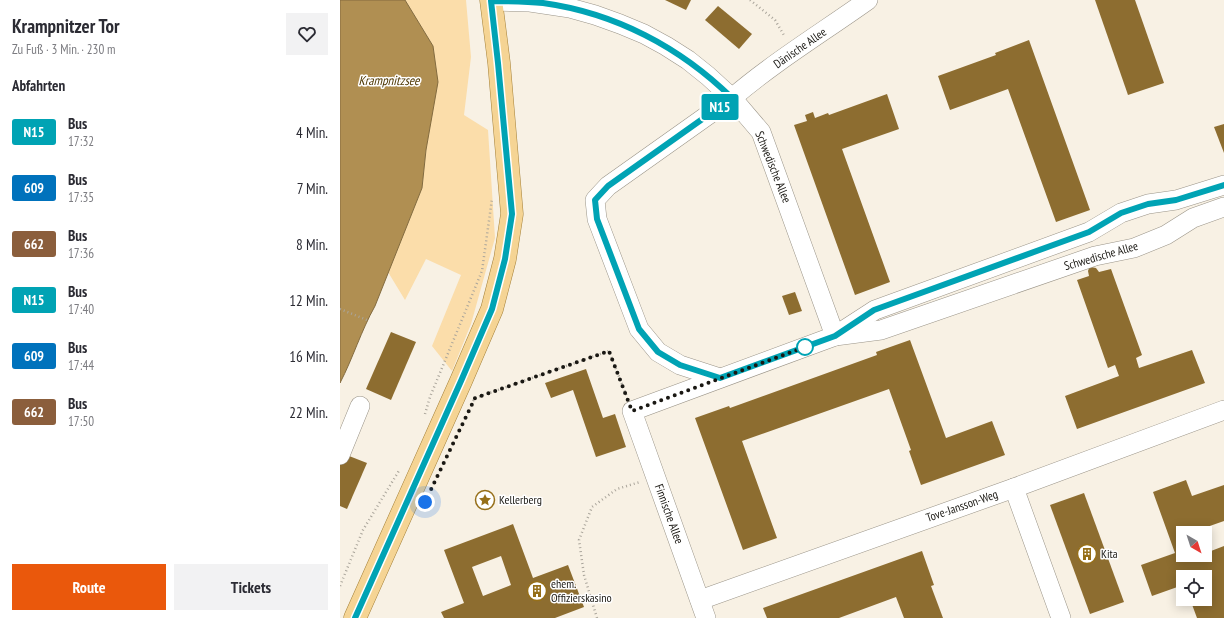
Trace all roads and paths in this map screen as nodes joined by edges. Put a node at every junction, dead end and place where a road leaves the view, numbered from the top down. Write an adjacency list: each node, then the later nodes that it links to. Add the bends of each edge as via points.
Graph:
1 (491, 0): 5 (street, Schwedische Allee, via 570,8 620,24 655,40 688,60); 24 (main road, via 512,214 505,259 489,316)
2 (750, 0): 4 (path, via 775,20)
3 (868, 0): 4 (street, Dänische Allee)
4 (794, 51): 5 (street, Dänische Allee)
5 (732, 98): 11 (street, Schwedische Allee, via 761,132); 12 (street, Dänische Allee, via 608,186 595,200 597,219 639,329 658,352 680,365)
6 (1224, 185): 11 (street, Schwedische Allee, via 1121,213 1089,232 874,310)
7 (492, 192): 17 (path, via 482,271 430,397)
8 (1224, 207): 11 (street, Schwedische Allee, via 1193,218 1166,235 1134,248 1095,256 881,330)
9 (340, 309): 10 (path)
10 (367, 320)
11 (835, 336): 12 (street, Schwedische Allee)
12 (720, 378): 16 (street, Schwedische Allee)
13 (472, 402): 16 (path, via 475,398 609,351)
14 (360, 406): 18 (street)
15 (1224, 410): 21 (street, Tove-Jansson-Weg)
16 (632, 411): 20 (street, Finnische Allee)
17 (424, 418)
18 (340, 455)
19 (403, 465): 22 (path, via 364,530)
20 (656, 477): 23 (street, Finnische Allee); 25 (path, via 617,489 592,507 579,540 584,575)
21 (1014, 488): 23 (street, Tove-Jansson-Weg); 27 (street)
22 (340, 586)
23 (700, 600): 26 (street, Finnische Allee)
24 (355, 618)
25 (597, 618)
26 (706, 618)
27 (1061, 618)

